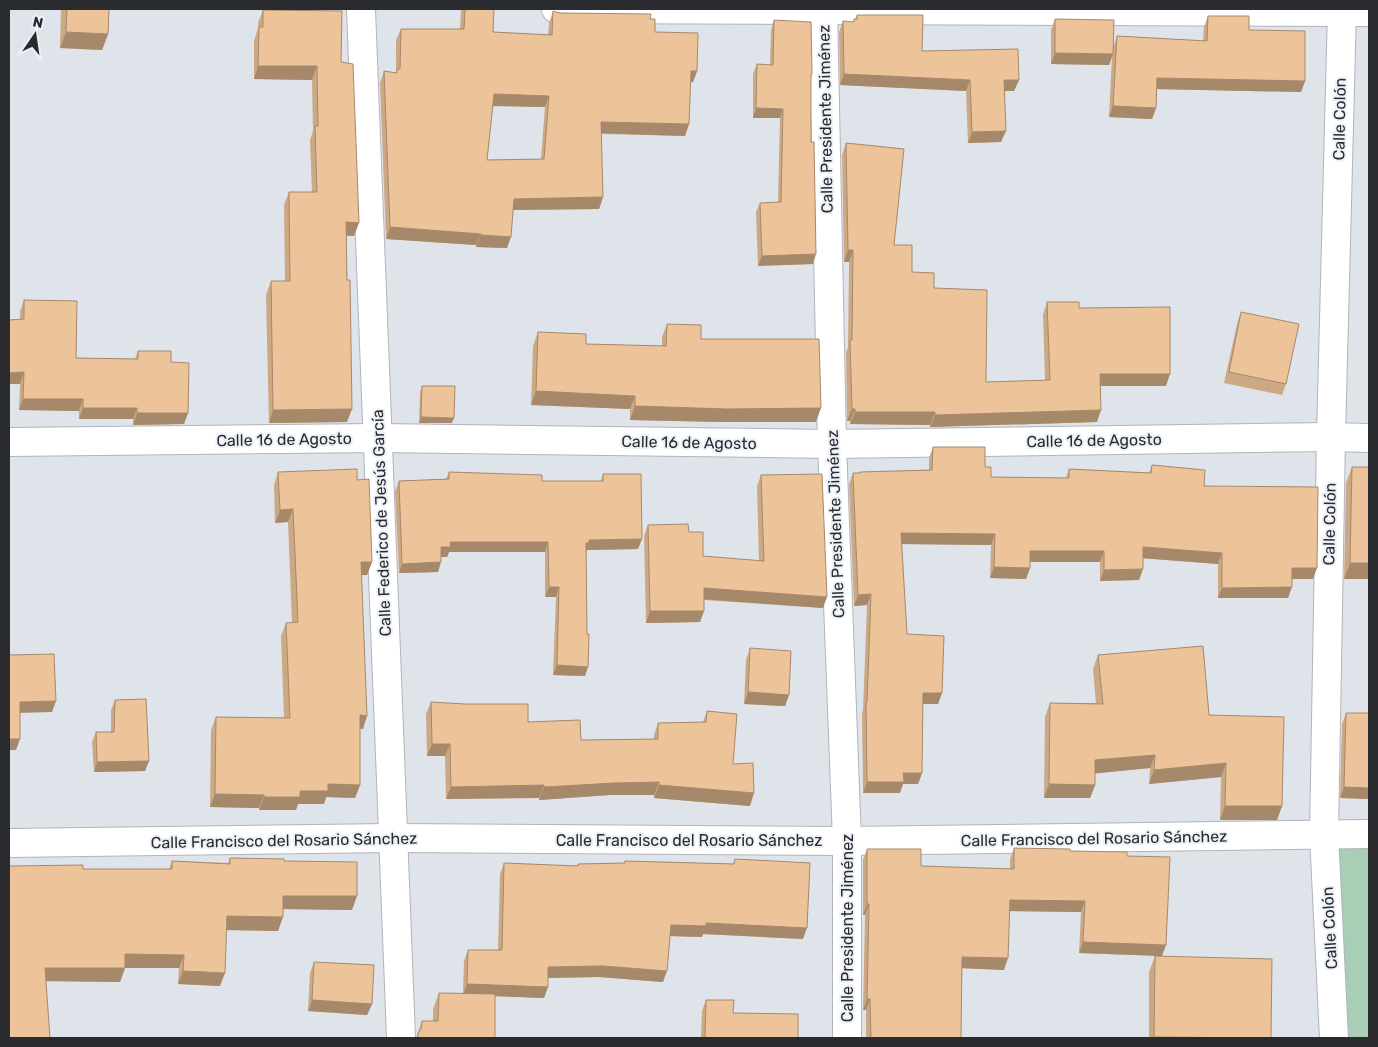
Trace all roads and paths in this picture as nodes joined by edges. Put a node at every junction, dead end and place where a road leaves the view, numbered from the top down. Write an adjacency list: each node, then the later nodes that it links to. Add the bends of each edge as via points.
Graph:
1 (360, 9): 7 (street, Calle Federico de Jesús García)
2 (556, 9): 3 (street)
3 (823, 9): 4 (street); 10 (street, Calle Presidente Jiménez)
4 (1342, 10): 5 (street); 6 (street, Calle Colón)
5 (1369, 12)
6 (1330, 437): 8 (street, Calle 16 de Agosto); 10 (street, Calle 16 de Agosto); 12 (street, Calle Colón)
7 (378, 438): 9 (street, Calle 16 de Agosto); 10 (street, Calle 16 de Agosto); 13 (street, Calle Federico de Jesús García)
8 (1369, 438)
9 (9, 442)
10 (832, 444): 14 (street, Calle Presidente Jiménez)
11 (1369, 834): 12 (street, Calle Francisco del Rosario Sánchez)
12 (1324, 835): 14 (street, Calle Francisco del Rosario Sánchez); 18 (street, Calle Colón)
13 (392, 838): 14 (street, Calle Francisco del Rosario Sánchez); 15 (street, Calle Francisco del Rosario Sánchez); 16 (street, Calle Federico de Jesús García)
14 (847, 841): 17 (street, Calle Presidente Jiménez)
15 (9, 843)
16 (401, 1038)
17 (847, 1038)
18 (1334, 1038)

